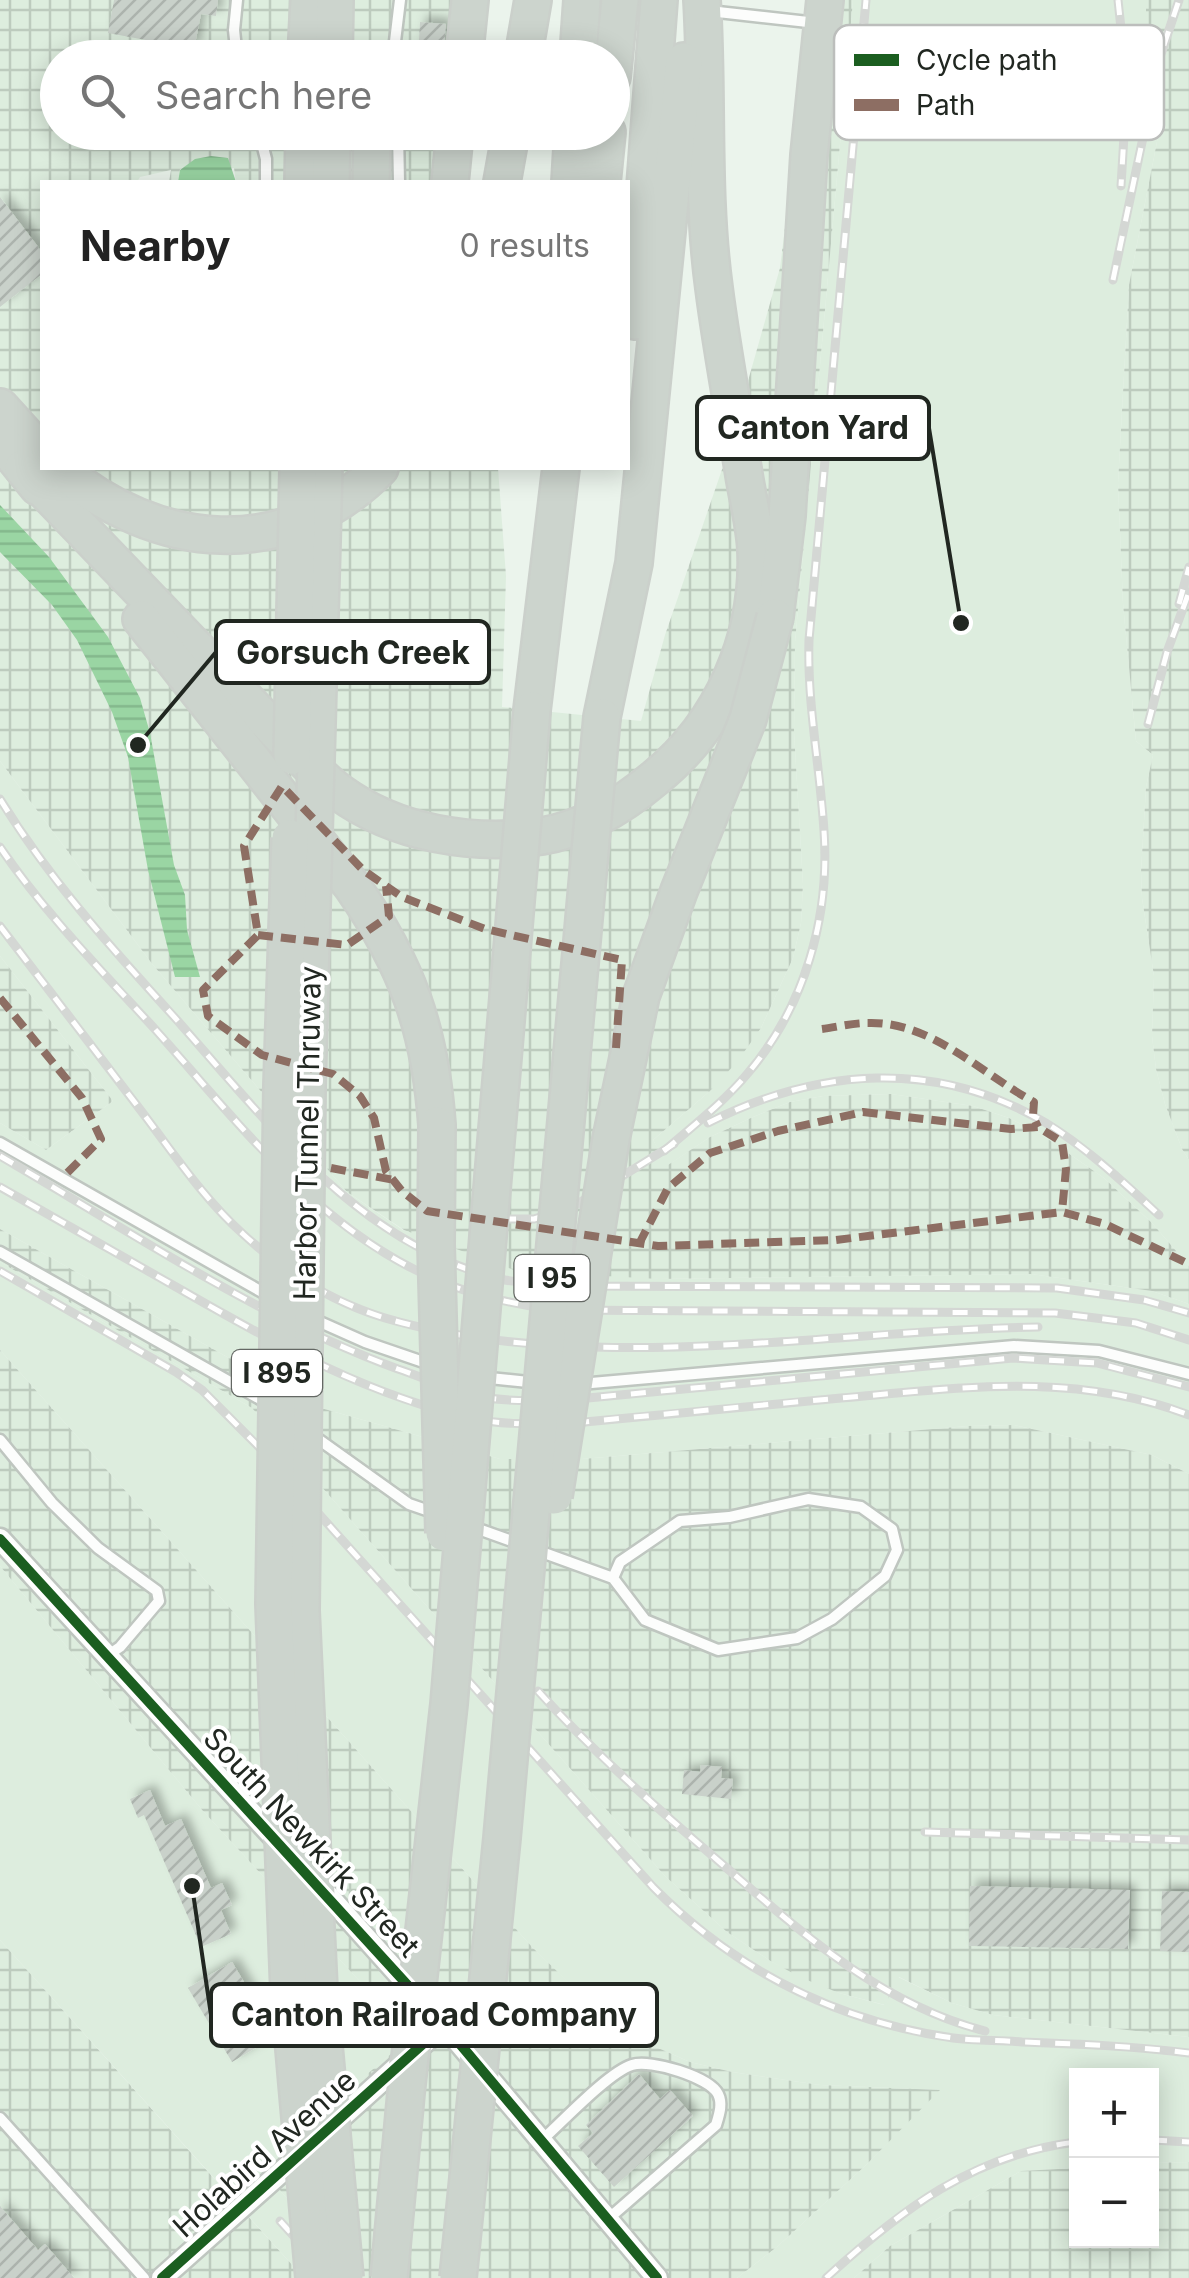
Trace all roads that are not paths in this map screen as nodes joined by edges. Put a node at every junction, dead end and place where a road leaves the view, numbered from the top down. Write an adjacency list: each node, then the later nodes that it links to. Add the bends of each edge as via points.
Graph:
1 (237, 0): 11 (lane)
2 (309, 0): 12 (highway)
3 (400, 0): 13 (lane)
4 (470, 0): 14 (highway)
5 (532, 0): 15 (highway)
6 (582, 0): 16 (highway)
7 (620, 0): 17 (highway)
8 (659, 0): 36 (highway)
9 (698, 3): 10 (lane); 40 (highway, bridge, via 714,286 756,551 750,614 730,682 707,723 636,794 558,833 506,839 444,836 394,822 337,791); 47 (highway, I 95, via 634,563)
10 (824, 12): 58 (highway, bridge, via 775,618 748,719 641,996 625,1062)
11 (235, 40)
12 (307, 40)
13 (396, 40)
14 (466, 40)
15 (526, 40)
16 (579, 40)
17 (616, 40)
18 (264, 150): 27 (lane)
19 (304, 150): 28 (highway)
20 (332, 150): 29 (highway)
21 (372, 150): 30 (highway)
22 (398, 150): 31 (lane)
23 (453, 150): 32 (highway)
24 (508, 150): 33 (highway)
25 (573, 150): 34 (highway)
26 (605, 150): 35 (highway)
27 (266, 180)
28 (303, 180)
29 (331, 180)
30 (371, 180)
31 (398, 180)
32 (450, 180)
33 (502, 180)
34 (570, 180)
35 (602, 180)
36 (630, 367)
37 (0, 407): 39 (highway)
38 (0, 440): 39 (highway)
39 (33, 461): 57 (highway, bridge, via 352,886 395,954 412,996 426,1038 438,1125)
40 (41, 470)
41 (61, 470): 46 (highway, bridge, via 123,511 234,537 304,522)
42 (298, 470): 65 (highway, Harbor Tunnel Thruway / I 895, bridge, via 274,1604 289,1992)
43 (324, 470): 66 (highway, Harbor Tunnel Thruway / I 895, bridge, via 301,1611 319,1990)
44 (560, 470): 57 (highway, I 95, bridge, via 532,710)
45 (621, 470): 47 (highway, I 95)
46 (370, 477)
47 (602, 717): 58 (highway, I 95, bridge)
48 (0, 1143): 50 (lane, via 302,1314)
49 (0, 1252): 55 (lane, via 238,1384 408,1504)
50 (450, 1370)
51 (466, 1374): 52 (lane, via 579,1384 1014,1346 1099,1351)
52 (1189, 1374)
53 (0, 1440): 56 (lane, via 98,1548 157,1591 159,1601)
54 (0, 1539): 56 (street, South Newkirk Street)
55 (613, 1578): 55 (lane, via 645,1620 718,1650 797,1638 832,1620 884,1576 897,1550 892,1529 861,1507 808,1499 680,1521 620,1562)
56 (108, 1656): 59 (street, South Newkirk Street)
57 (449, 1704): 67 (highway, I 95, bridge)
58 (502, 1838): 68 (highway, I 95, bridge)
59 (444, 2024): 61 (street, South Newkirk Street); 64 (street, Holabird Avenue)
60 (0, 2118): 63 (lane)
61 (542, 2140): 62 (street, South Newkirk Street); 62 (lane, via 633,2064 706,2080 718,2095 716,2125)
62 (608, 2219): 69 (street, South Newkirk Street)
63 (144, 2278)
64 (162, 2278)
65 (314, 2278)
66 (345, 2278)
67 (389, 2278)
68 (458, 2278)
69 (658, 2278)

